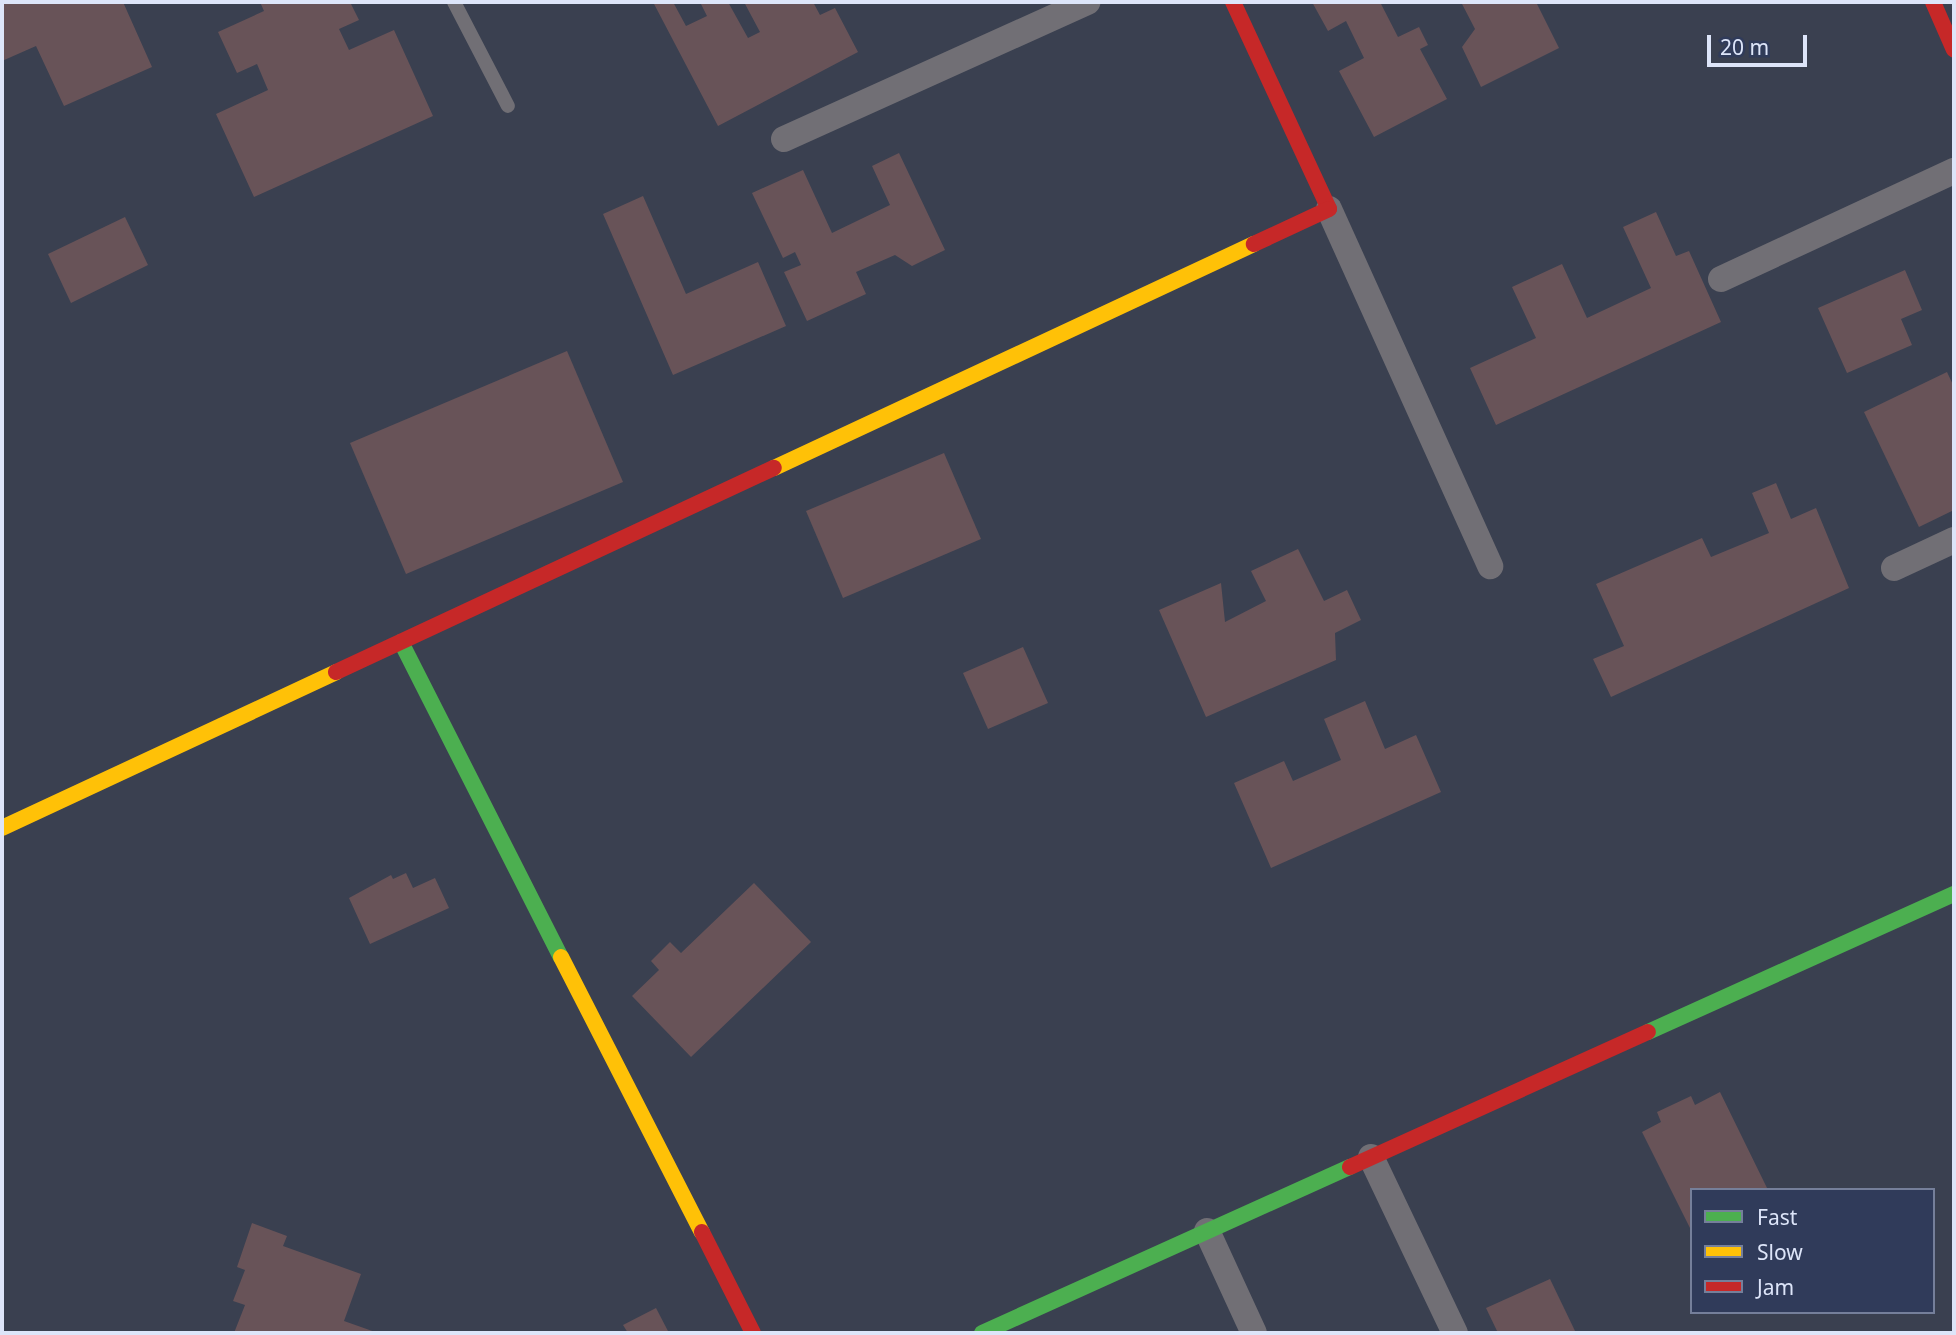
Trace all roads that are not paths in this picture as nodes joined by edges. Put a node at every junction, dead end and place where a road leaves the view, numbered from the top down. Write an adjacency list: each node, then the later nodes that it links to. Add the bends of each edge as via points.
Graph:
1 (454, 2): 6 (lane)
2 (1087, 2): 7 (street)
3 (1233, 2): 9 (street)
4 (1933, 2): 5 (street)
5 (1954, 50)
6 (508, 106)
7 (784, 139)
8 (1954, 171): 10 (street)
9 (1329, 209): 12 (street); 14 (street)
10 (1721, 278)
11 (1954, 540): 13 (street)
12 (1490, 566)
13 (1894, 568)
14 (401, 642): 15 (street); 19 (street)
15 (2, 828)
16 (1954, 894): 17 (street)
17 (1371, 1157): 18 (street); 22 (street)
18 (1207, 1231): 20 (street); 21 (street)
19 (753, 1333)
20 (982, 1333)
21 (1254, 1333)
22 (1455, 1333)

